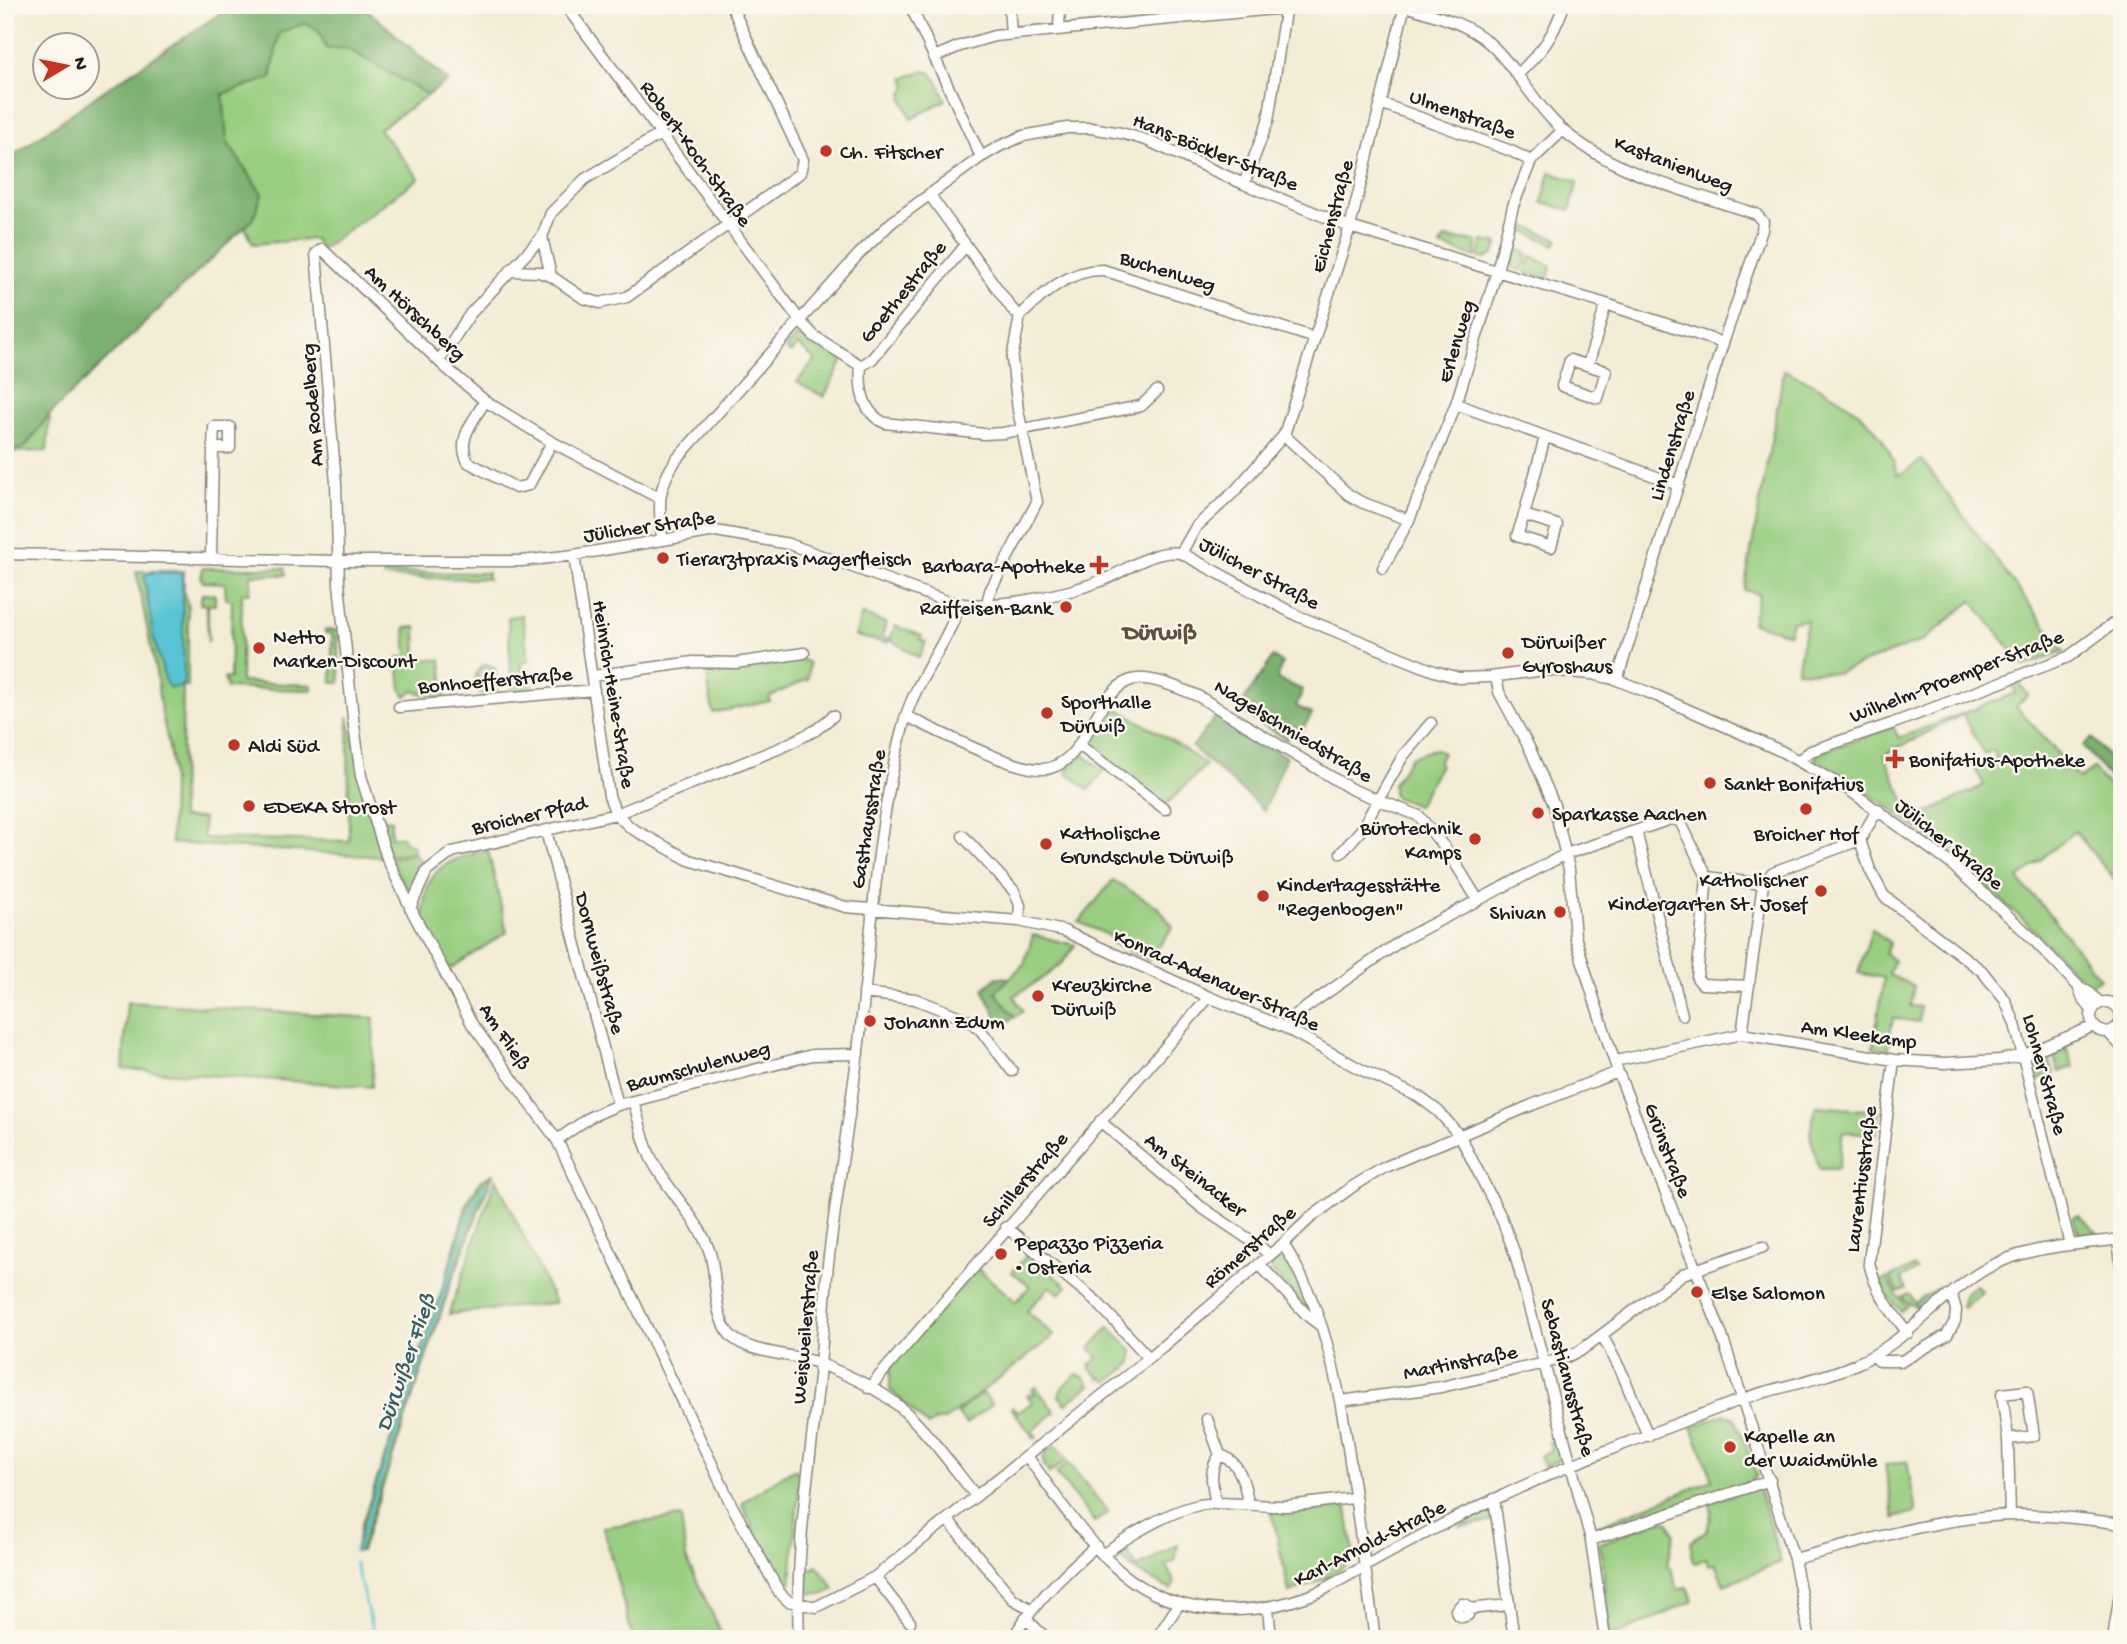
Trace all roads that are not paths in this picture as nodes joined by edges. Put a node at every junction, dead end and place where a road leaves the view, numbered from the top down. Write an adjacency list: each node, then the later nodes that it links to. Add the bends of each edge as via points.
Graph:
1 (565, 5): 16 (street, Robert-Koch-Straße)
2 (730, 5): 22 (street, via 803,160 800,173)
3 (910, 5): 12 (street)
4 (1009, 5): 11 (street)
5 (1060, 5): 10 (street)
6 (1564, 5): 13 (street, via 1542,51)
7 (1405, 6): 13 (street, Kastanienweg, via 1454,22 1488,41); 14 (street, Eichenstraße)
8 (1285, 7): 9 (street); 19 (street, via 1268,121)
9 (1183, 11): 10 (street)
10 (1059, 29): 11 (street)
11 (1011, 34): 12 (street, via 984,38)
12 (934, 57): 17 (street)
13 (1517, 75): 15 (street, Kastanienweg)
14 (1380, 103): 18 (street, Ulmenstraße); 23 (street, Eichenstraße)
15 (1563, 130): 18 (street, Erlenweg); 21 (street, Kastanienweg, via 1623,168 1756,214)
16 (659, 135): 22 (street, Robert-Koch-Straße); 24 (street, via 586,179 551,213)
17 (981, 157): 19 (street, Hans-Böckler-Straße, via 1023,136 1091,128 1146,140); 20 (street, Hans-Böckler-Straße)
18 (1531, 161): 28 (street, Erlenweg, via 1513,206)
19 (1244, 184): 23 (street, Hans-Böckler-Straße)
20 (929, 194): 25 (street, Goethestraße); 32 (street, Hans-Böckler-Straße, via 858,255)
21 (1763, 222): 34 (street, Lindenstraße)
22 (727, 226): 29 (street, via 627,297 600,303 583,298); 32 (street, Robert-Koch-Straße)
23 (1350, 227): 28 (street, Hans-Böckler-Straße); 33 (street, Eichenstraße)
24 (542, 237): 27 (street); 29 (street)
25 (965, 246): 31 (street, Goethestraße); 37 (street, Goethestraße, via 872,359)
26 (322, 249): 35 (street, Am Hörschberg); 55 (street, Am Rodelberg, via 316,254 335,470)
27 (511, 271): 29 (street); 35 (street, via 470,314)
28 (1497, 271): 30 (street, Hans-Böckler-Straße); 40 (street, Erlenweg)
29 (551, 276)
30 (1606, 304): 34 (street, Hans-Böckler-Straße); 36 (street)
31 (1020, 316): 33 (street, Buchenweg, via 1067,278 1090,269); 41 (street, via 1013,359)
32 (801, 322): 37 (street, Goethestraße, via 814,336); 47 (street, Hans-Böckler-Straße, via 676,460)
33 (1315, 338): 42 (street, Eichenstraße)
34 (1723, 342): 46 (street, Lindenstraße)
35 (439, 361): 39 (street, Am Hörschberg)
36 (1588, 365)
37 (861, 366): 41 (street, via 864,402 874,418 885,423 984,434)
38 (1157, 391): 41 (street, via 1141,406)
39 (485, 401): 44 (street, Am Hörschberg); 44 (street, via 462,446 468,462 522,488)
40 (1455, 404): 43 (street); 49 (street, Erlenweg)
41 (1021, 430): 57 (street, via 1037,502)
42 (1284, 435): 49 (street, via 1349,495); 51 (street, Eichenstraße, via 1196,527)
43 (1545, 437): 46 (street); 48 (street)
44 (552, 442): 47 (street, Am Hörschberg)
45 (214, 448): 54 (street)
46 (1679, 485): 63 (street, Lindenstraße)
47 (659, 498): 50 (street, Hans-Böckler-Straße)
48 (1524, 515)
49 (1409, 520): 56 (street, Erlenweg)
50 (662, 539): 53 (street, Jülicher Straße); 58 (street, Jülicher Straße, via 716,531 778,542)
51 (1181, 553): 57 (street, Jülicher Straße, via 1151,556 1074,591); 62 (street, Jülicher Straße, via 1297,616 1434,671 1459,678)
52 (5, 554): 54 (street, Jülicher Straße)
53 (574, 555): 55 (street, Jülicher Straße, via 522,561); 61 (street, Heinrich-Heine-Straße)
54 (211, 557): 55 (street, Jülicher Straße)
55 (338, 561): 84 (street, Am Fließ, via 359,771 387,858)
56 (1383, 568)
57 (987, 603): 58 (street, Jülicher Straße)
58 (960, 604): 67 (street, Gasthausstraße)
59 (2122, 617): 70 (street, Wilhelm-Proemper-Straße, via 2068,657 1811,751)
60 (804, 653): 61 (street, via 736,663 693,662)
61 (592, 677): 64 (street, Heinrich-Heine-Straße)
62 (1496, 677): 63 (street, Jülicher Straße, via 1545,670); 80 (street, Grünstraße, via 1499,692 1545,781)
63 (1617, 680): 70 (street, Jülicher Straße)
64 (594, 690): 65 (street, Bonhoefferstraße); 74 (street, Heinrich-Heine-Straße, via 609,796)
65 (399, 707)
66 (833, 716): 74 (street, Broicher Pfad, via 780,748)
67 (906, 716): 69 (street, Nagelschmiedstraße, via 1031,768 1056,765); 85 (street, Gasthausstraße, via 883,817)
68 (1431, 723): 71 (street, via 1403,756)
69 (1079, 745): 71 (street, Nagelschmiedstraße, via 1118,689 1129,681 1145,680 1198,696); 72 (street)
70 (1799, 760): 73 (street, Jülicher Straße)
71 (1377, 801): 79 (street); 83 (street, Nagelschmiedstraße, via 1419,816)
72 (1165, 808)
73 (1878, 809): 78 (street); 90 (street, Jülicher Straße, via 1987,895 2090,993)
74 (616, 814): 75 (street, Broicher Pfad); 85 (street, Heinrich-Heine-Straße, via 631,828 689,860 846,907)
75 (546, 831): 84 (street, Broicher Pfad, via 452,852 427,871); 105 (street, Dornweißstraße)
76 (1636, 831): 80 (street); 81 (street, via 1671,819 1680,821); 92 (street)
77 (963, 836): 86 (street, via 1014,891 1020,905)
78 (1860, 840): 82 (street, via 1773,872); 99 (street, Lohner Straße, via 1884,896 1982,971 2005,1000)
79 (1341, 853)
80 (1566, 854): 83 (street); 101 (street, Grünstraße, via 1575,936)
81 (1707, 877): 82 (street); 87 (street, via 1698,982)
82 (1763, 884): 87 (street)
83 (1478, 900): 94 (street, via 1402,940)
84 (410, 908): 108 (street, Am Fließ, via 472,1024)
85 (872, 909): 86 (street, Konrad-Adenauer-Straße); 88 (street, Gasthausstraße)
86 (1018, 921): 89 (street, Konrad-Adenauer-Straße, via 1064,931)
87 (1749, 986): 96 (street)
88 (864, 993): 98 (street, Gasthausstraße); 102 (street, via 915,999 968,1020)
89 (1209, 997): 94 (street, Konrad-Adenauer-Straße); 106 (street, Schillerstraße)
90 (2096, 1007): 91 (street, via 2107,1001); 93 (street, via 2091,1016)
91 (2120, 1007): 95 (street)
92 (1682, 1015)
93 (2094, 1026): 95 (street, via 2103,1032); 99 (street, Am Kleekamp)
94 (1284, 1027): 107 (street, Konrad-Adenauer-Straße, via 1419,1097)
95 (2116, 1030): 97 (street)
96 (1742, 1034): 100 (street, Am Kleekamp); 101 (street, Am Kleekamp)
97 (2122, 1046)
98 (858, 1054): 104 (street, Baumschulenweg, via 812,1055); 124 (street, Weisweilerstraße, via 828,1263)
99 (2024, 1055): 100 (street, Am Kleekamp, via 1944,1063); 112 (street, Lohner Straße)
100 (1894, 1060): 120 (street, Laurentiusstraße, via 1869,1262 1881,1298)
101 (1615, 1061): 103 (street, Grünstraße)
102 (1012, 1072)
103 (1618, 1072): 107 (street, Römerstraße); 116 (street, Grünstraße)
104 (634, 1102): 105 (street, Baumschulenweg); 124 (street, via 651,1158 710,1253 721,1320 730,1335 746,1346)
105 (618, 1105): 108 (street, Baumschulenweg)
106 (1100, 1121): 109 (street, Schillerstraße); 114 (street, Am Steinacker, via 1201,1207)
107 (1460, 1136): 111 (street, Römerstraße, via 1385,1167 1352,1187); 125 (street, Sebastianusstraße, via 1515,1254)
108 (556, 1140): 151 (street, Am Fließ, via 731,1504 779,1592)
109 (1006, 1227): 123 (street, via 1096,1301); 126 (street, Schillerstraße)
110 (2120, 1239): 112 (street, Karl-Arnold-Straße); 117 (street)
111 (1283, 1244): 114 (street, Römerstraße); 119 (street)
112 (2070, 1245): 118 (street, Karl-Arnold-Straße, via 2010,1257 1980,1272)
113 (1763, 1247): 116 (street, Martinstraße)
114 (1269, 1255): 115 (street, Römerstraße)
115 (1259, 1265): 119 (street); 123 (street, Römerstraße)
116 (1695, 1269): 121 (street, Martinstraße); 127 (street, Grünstraße)
117 (2122, 1273)
118 (1952, 1295): 120 (street, Karl-Arnold-Straße); 122 (street, via 1955,1321 1947,1335 1902,1361 1879,1361)
119 (1321, 1326): 128 (street)
120 (1908, 1333): 122 (street, Karl-Arnold-Straße)
121 (1602, 1335): 125 (street, Martinstraße, via 1580,1351); 130 (street)
122 (1874, 1356): 127 (street, Karl-Arnold-Straße)
123 (1149, 1358): 133 (street, Römerstraße)
124 (821, 1364): 126 (street); 151 (street, Weisweilerstraße)
125 (1545, 1364): 128 (street, Martinstraße, via 1441,1387); 134 (street, Sebastianusstraße)
126 (869, 1388): 136 (street, via 898,1406 924,1431)
127 (1742, 1400): 130 (street, Karl-Arnold-Straße); 135 (street, Grünstraße)
128 (1341, 1401): 137 (street)
129 (1207, 1419): 132 (street)
130 (1648, 1436): 134 (street, Karl-Arnold-Straße)
131 (2008, 1439): 131 (street, via 2034,1436 2027,1391 2002,1394); 141 (street)
132 (1220, 1455): 139 (street, via 1236,1465); 140 (street, via 1211,1473)
133 (1027, 1456): 136 (street, Römerstraße); 145 (street, Karl-Arnold-Straße)
134 (1572, 1465): 138 (street, Karl-Arnold-Straße); 144 (street, Sebastianusstraße)
135 (1770, 1480): 144 (street); 146 (street, Grünstraße)
136 (976, 1496): 142 (street, Römerstraße)
137 (1356, 1498): 139 (street, via 1284,1506); 147 (street)
138 (1494, 1499): 147 (street, Karl-Arnold-Straße); 152 (street)
139 (1248, 1503): 140 (street)
140 (1216, 1504): 145 (street, via 1171,1516)
141 (2010, 1515): 143 (street); 146 (street, via 1954,1521)
142 (948, 1520): 148 (street, Römerstraße); 155 (street)
143 (2122, 1524)
144 (1591, 1540): 164 (street, Sebastianusstraße)
145 (1100, 1550): 150 (street, Karl-Arnold-Straße, via 1122,1573); 155 (street, via 1060,1578)
146 (1794, 1559): 165 (street, Grünstraße)
147 (1365, 1566): 153 (street, Karl-Arnold-Straße, via 1321,1591); 162 (street)
148 (875, 1577): 151 (street, Römerstraße, via 816,1606); 156 (street)
149 (2122, 1580): 166 (street)
150 (1179, 1604): 153 (street, Karl-Arnold-Straße, via 1217,1611); 160 (street)
151 (797, 1605): 157 (street, Weisweilerstraße)
152 (1508, 1605): 154 (street); 163 (street)
153 (1268, 1608): 161 (street)
154 (1469, 1609)
155 (1028, 1614): 158 (street); 159 (street)
156 (910, 1622)
157 (799, 1639)
158 (1012, 1639)
159 (1048, 1639)
160 (1156, 1639)
161 (1271, 1639)
162 (1375, 1639)
163 (1514, 1639)
164 (1605, 1639)
165 (1810, 1639)
166 (2113, 1639)

